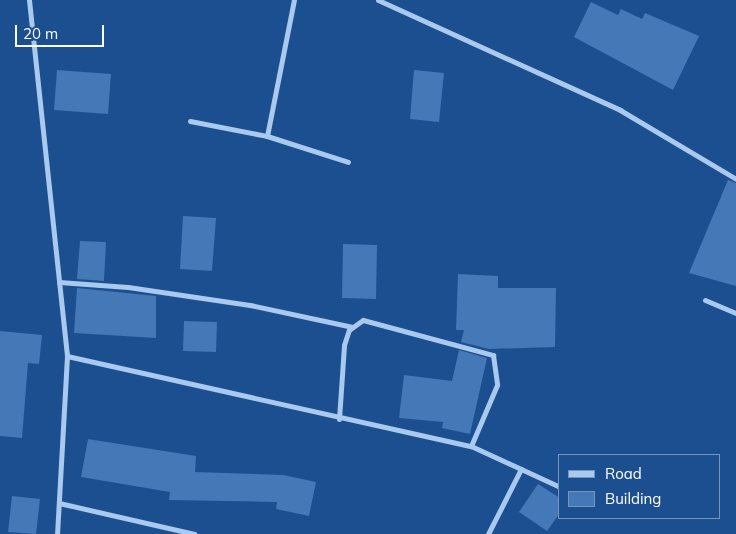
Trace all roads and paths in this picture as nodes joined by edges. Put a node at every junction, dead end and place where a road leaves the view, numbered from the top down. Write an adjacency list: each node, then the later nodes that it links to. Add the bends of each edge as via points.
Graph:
1 (29, 0): 8 (street)
2 (294, 0): 5 (street)
3 (378, 0): 7 (street, via 620,110)
4 (190, 121): 5 (street)
5 (267, 136): 6 (street)
6 (348, 162)
7 (736, 178)
8 (59, 282): 11 (street, via 128,286 250,305); 12 (street)
9 (705, 300): 10 (street)
10 (736, 314)
11 (353, 327): 13 (street, via 344,345); 14 (street, via 364,320 493,356 497,385)
12 (67, 356): 13 (street); 17 (street)
13 (339, 419): 14 (street)
14 (472, 446): 15 (street)
15 (520, 469): 16 (street); 20 (street)
16 (558, 486)
17 (59, 503): 18 (street); 19 (street)
18 (57, 534)
19 (194, 534)
20 (488, 534)

